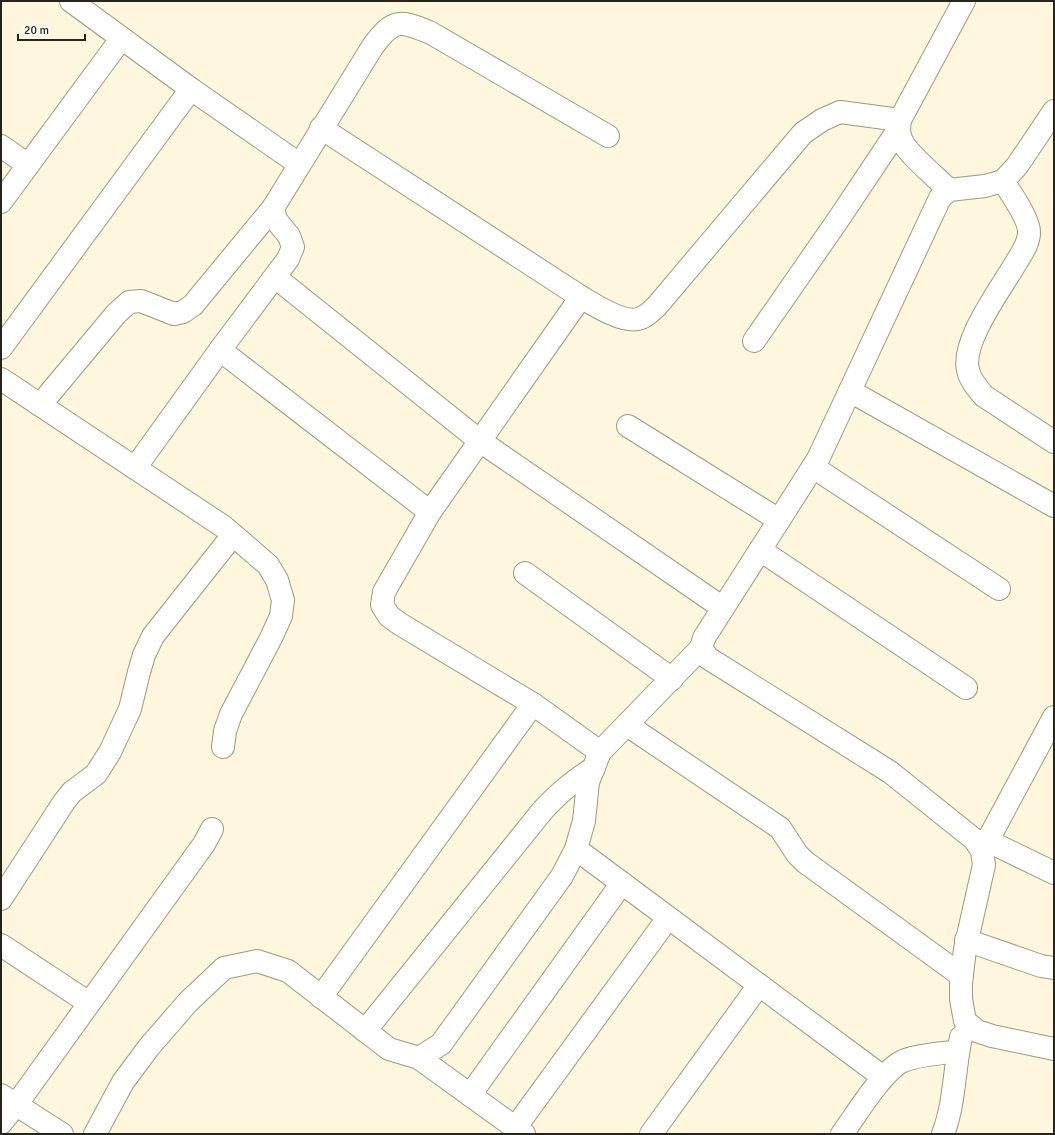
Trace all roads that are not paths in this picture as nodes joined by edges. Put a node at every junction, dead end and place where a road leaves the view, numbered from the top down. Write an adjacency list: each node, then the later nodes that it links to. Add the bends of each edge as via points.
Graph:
1 (71, 1): 3 (street)
2 (964, 1): 6 (street)
3 (121, 39): 4 (street); 11 (street)
4 (191, 89): 10 (street); 19 (street)
5 (1054, 112): 12 (street, via 1017,166)
6 (899, 125): 13 (street, via 902,142); 17 (street, via 840,112 803,133 656,307 641,318 611,314); 18 (street, via 840,217)
7 (322, 128): 8 (street, via 384,32 394,25 409,23 431,33); 10 (street); 17 (street)
8 (608, 136)
9 (1, 146): 11 (street)
10 (299, 164): 15 (street)
11 (28, 165): 14 (street)
12 (1003, 181): 13 (street); 26 (street, via 1024,217 1029,232 1017,261 975,331 968,354 968,369 975,386 984,396)
13 (949, 190): 22 (street, via 940,198)
14 (1, 202)
15 (273, 208): 16 (street, via 276,220 289,236 293,246 288,259); 23 (street, via 193,305 183,312 174,314 141,301 129,302 116,314)
16 (275, 277): 20 (street); 25 (street)
17 (581, 297): 25 (street)
18 (754, 341)
19 (1, 348)
20 (220, 350): 28 (street); 30 (street)
21 (1, 379): 23 (street)
22 (850, 391): 27 (street); 29 (street)
23 (40, 406): 28 (street)
24 (628, 426): 31 (street)
25 (480, 441): 30 (street); 36 (street)
26 (1054, 442)
27 (813, 467): 31 (street); 35 (street)
28 (135, 468): 32 (street)
29 (1054, 506)
30 (430, 512): 40 (street, via 384,592 382,605 389,616 400,624)
31 (779, 520): 33 (street)
32 (233, 535): 43 (street, via 268,565 277,580 283,600 281,616 271,638 231,714); 50 (street, via 153,636 138,672 130,709 110,752 96,774 72,792 64,802)
33 (760, 550): 36 (street); 39 (street)
34 (526, 572): 38 (street)
35 (999, 589)
36 (723, 608): 37 (street, via 704,638)
37 (701, 648): 38 (street); 46 (street, via 708,658 890,772)
38 (672, 679): 42 (street)
39 (966, 688)
40 (532, 704): 44 (street); 57 (street)
41 (1054, 717): 46 (street)
42 (627, 725): 44 (street); 55 (street, via 780,828 805,862)
43 (223, 747)
44 (597, 760): 47 (street, via 588,782 584,821); 60 (street, via 543,810)
45 (212, 829): 58 (street, via 204,844)
46 (985, 846): 48 (street); 52 (street, via 984,865)
47 (576, 849): 49 (street); 63 (street, via 562,876 441,1044)
48 (1054, 873)
49 (622, 883): 51 (street); 65 (street)
50 (1, 899)
51 (668, 918): 56 (street); 68 (street)
52 (966, 940): 54 (street, via 1041,966); 55 (street)
53 (1, 945): 58 (street)
54 (1054, 968)
55 (962, 976): 59 (street, via 961,999)
56 (759, 985): 64 (street); 71 (street)
57 (321, 997): 60 (street); 70 (street, via 288,971 257,961 224,968 188,1002 149,1047 123,1082)
58 (89, 1003): 66 (street)
59 (964, 1021): 61 (street, via 992,1036); 62 (street)
60 (365, 1031): 63 (street, via 389,1049)
61 (1054, 1049)
62 (958, 1051): 64 (street, via 919,1056 903,1061); 73 (street, via 949,1120)
63 (419, 1058): 65 (street)
64 (883, 1078): 72 (street)
65 (470, 1095): 68 (street)
66 (8, 1100): 67 (street); 69 (street)
67 (1, 1123)
68 (519, 1131)
69 (62, 1134)
70 (95, 1134)
71 (651, 1134)
72 (842, 1134)
73 (943, 1134)

